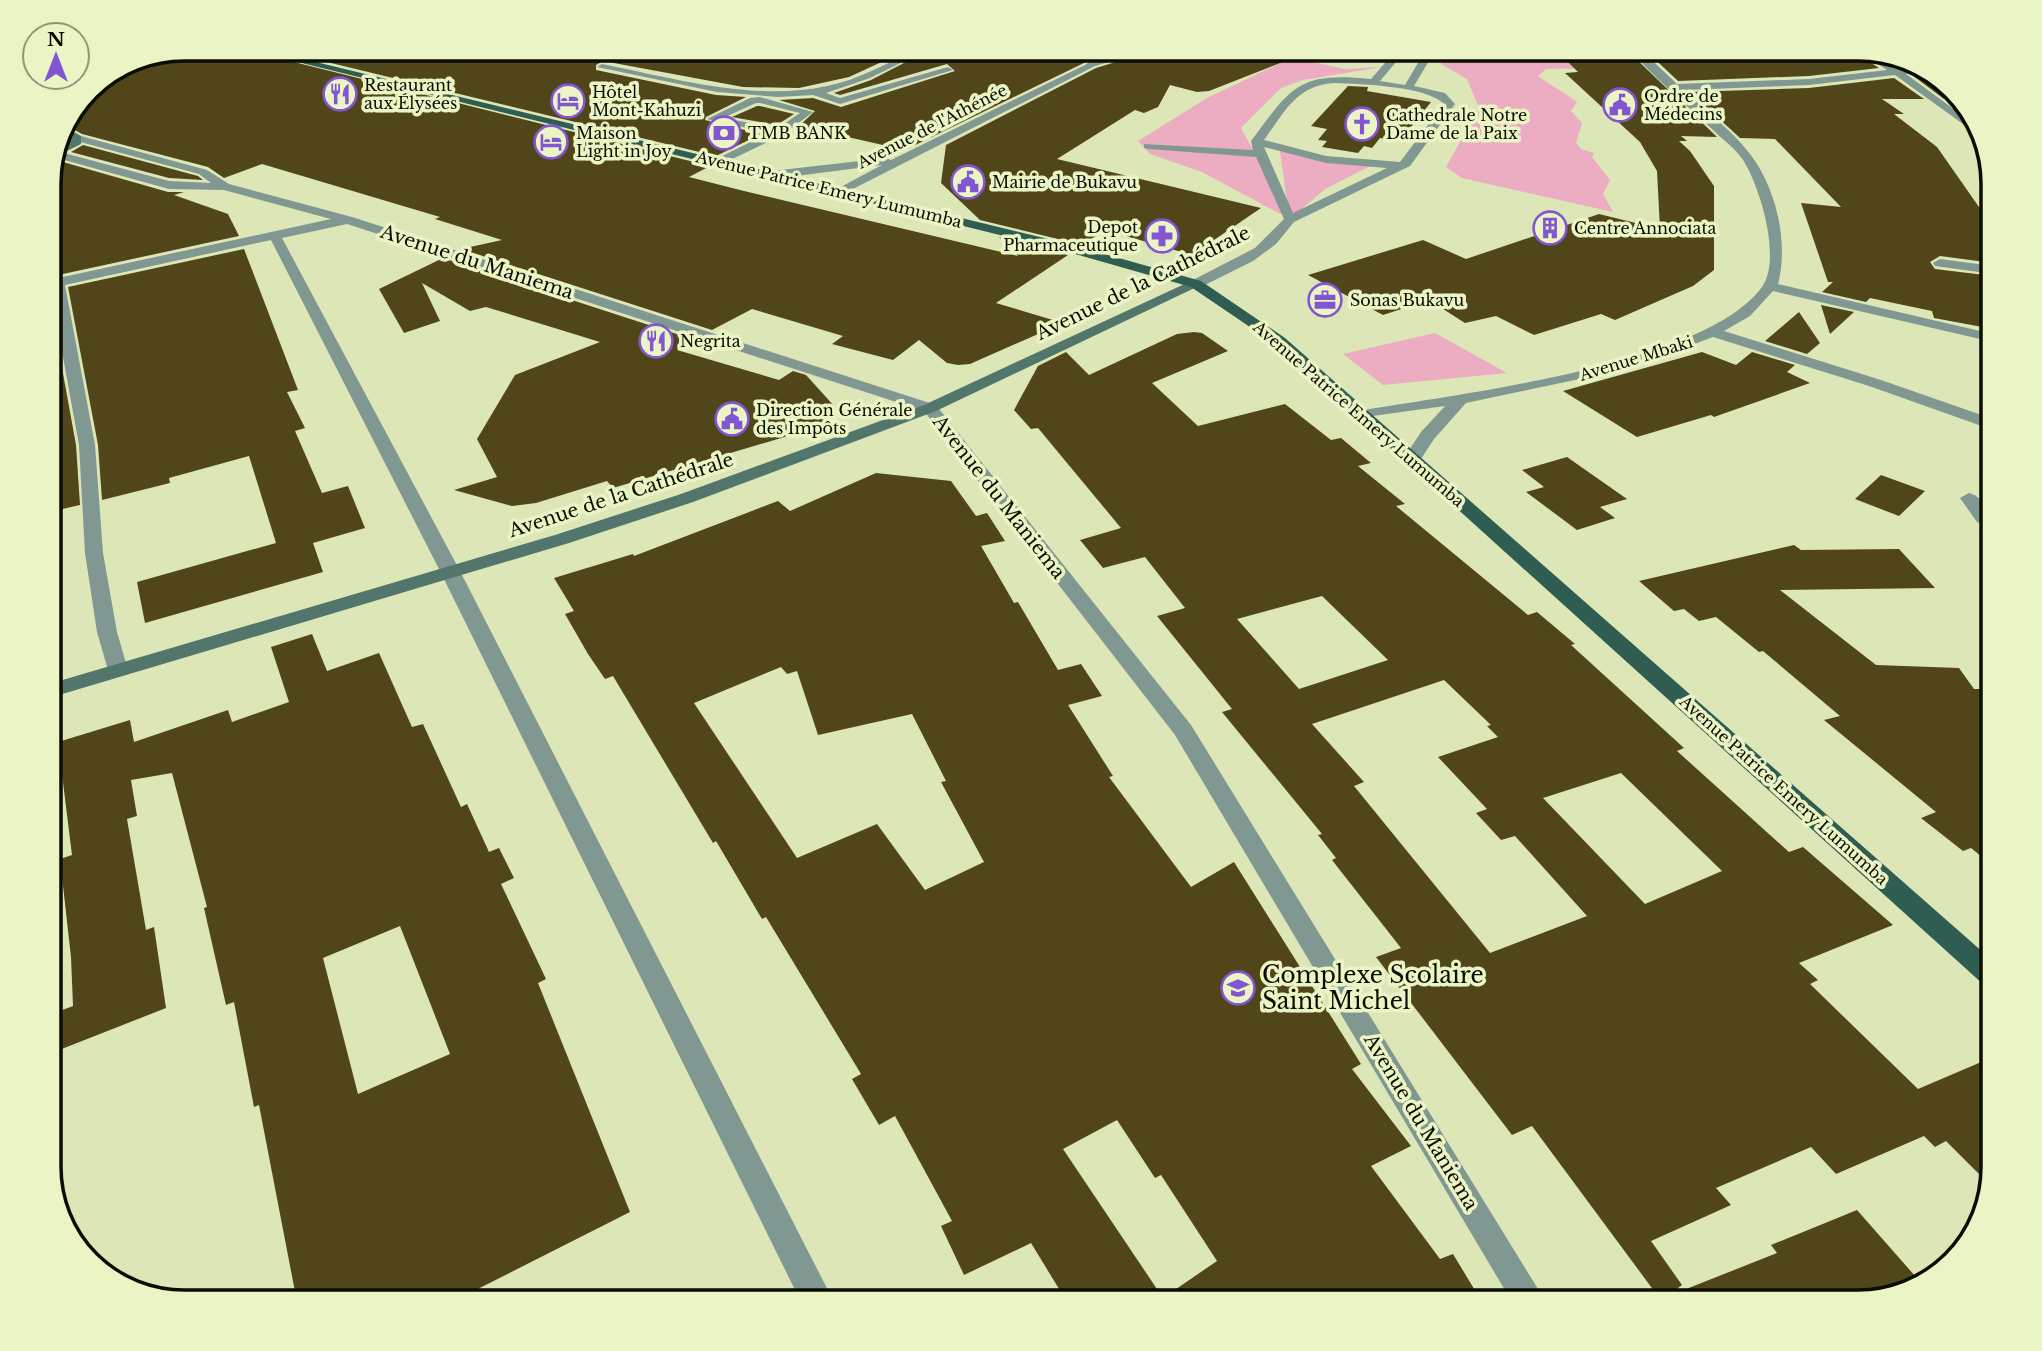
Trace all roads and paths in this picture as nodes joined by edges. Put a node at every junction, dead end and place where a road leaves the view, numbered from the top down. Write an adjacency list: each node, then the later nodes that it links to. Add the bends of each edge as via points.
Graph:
1 (1096, 61): 10 (street, Avenue de l'Athénée)
2 (1107, 61): 10 (street)
3 (1392, 61): 14 (street)
4 (1424, 61): 16 (street)
5 (1647, 61): 15 (street)
6 (304, 62): 26 (main road, Avenue Patrice Emery Lumumba)
7 (894, 62): 17 (street)
8 (1886, 64): 12 (street)
9 (602, 67): 17 (street, via 749,92)
10 (1088, 67): 25 (street, Avenue de l'Athénée)
11 (948, 70): 17 (street, via 840,101)
12 (1896, 70): 13 (street); 15 (street, via 1809,82); 18 (street)
13 (1902, 70)
14 (1373, 83): 16 (street); 22 (street, via 1325,80 1304,85)
15 (1676, 87): 38 (street, via 1748,158 1769,205 1776,252)
16 (1408, 88): 27 (street, via 1441,95 1450,104)
17 (815, 92)
18 (1964, 122)
19 (780, 132): 19 (street, via 712,119 712,118 754,100 808,112); 26 (street)
20 (73, 135): 23 (street, via 75,144); 29 (street, Avenue du Maniema, via 203,172)
21 (1148, 146): 22 (street)
22 (1259, 148): 27 (street, via 1372,165); 31 (street)
23 (66, 149)
24 (65, 155): 29 (street, via 169,185)
25 (902, 159): 28 (street); 30 (street, Avenue de l'Athénée)
26 (718, 162): 28 (main road, Avenue Patrice Emery Lumumba)
27 (1406, 164): 31 (street, Avenue de la Cathédrale)
28 (772, 175): 30 (main road, Avenue Patrice Emery Lumumba)
29 (225, 187): 32 (street, Avenue du Maniema)
30 (839, 191): 37 (main road, Avenue Patrice Emery Lumumba)
31 (1290, 219): 37 (street, Avenue de la Cathédrale, via 1261,253)
32 (348, 220): 33 (street); 43 (street, Avenue du Maniema)
33 (276, 237): 36 (street); 49 (street)
34 (1940, 263): 35 (street)
35 (1981, 268)
36 (62, 281)
37 (1196, 284): 43 (street, Avenue de la Cathédrale); 44 (main road, Avenue Patrice Emery Lumumba, via 1280,341)
38 (1769, 286): 40 (street, Avenue Mbaki, via 1753,305); 41 (street)
39 (62, 322): 50 (street, via 87,445 94,553)
40 (1715, 332): 42 (street, Avenue Mbaki, via 1660,354 1588,374); 45 (street)
41 (1981, 335)
42 (1461, 397): 44 (street, Avenue Mbaki); 46 (street)
43 (930, 408): 49 (street, Avenue de la Cathédrale, via 687,498); 54 (street, Avenue du Maniema, via 1183,730)
44 (1364, 415): 46 (main road, Avenue Patrice Emery Lumumba)
45 (1981, 421)
46 (1413, 458): 52 (main road, Avenue Patrice Emery Lumumba)
47 (1969, 498): 48 (street)
48 (1981, 515)
49 (450, 571): 50 (street, Avenue de la Cathédrale); 53 (street)
50 (118, 670): 51 (street, Avenue de la Cathédrale)
51 (62, 687)
52 (1981, 966)
53 (812, 1290)
54 (1523, 1290)

